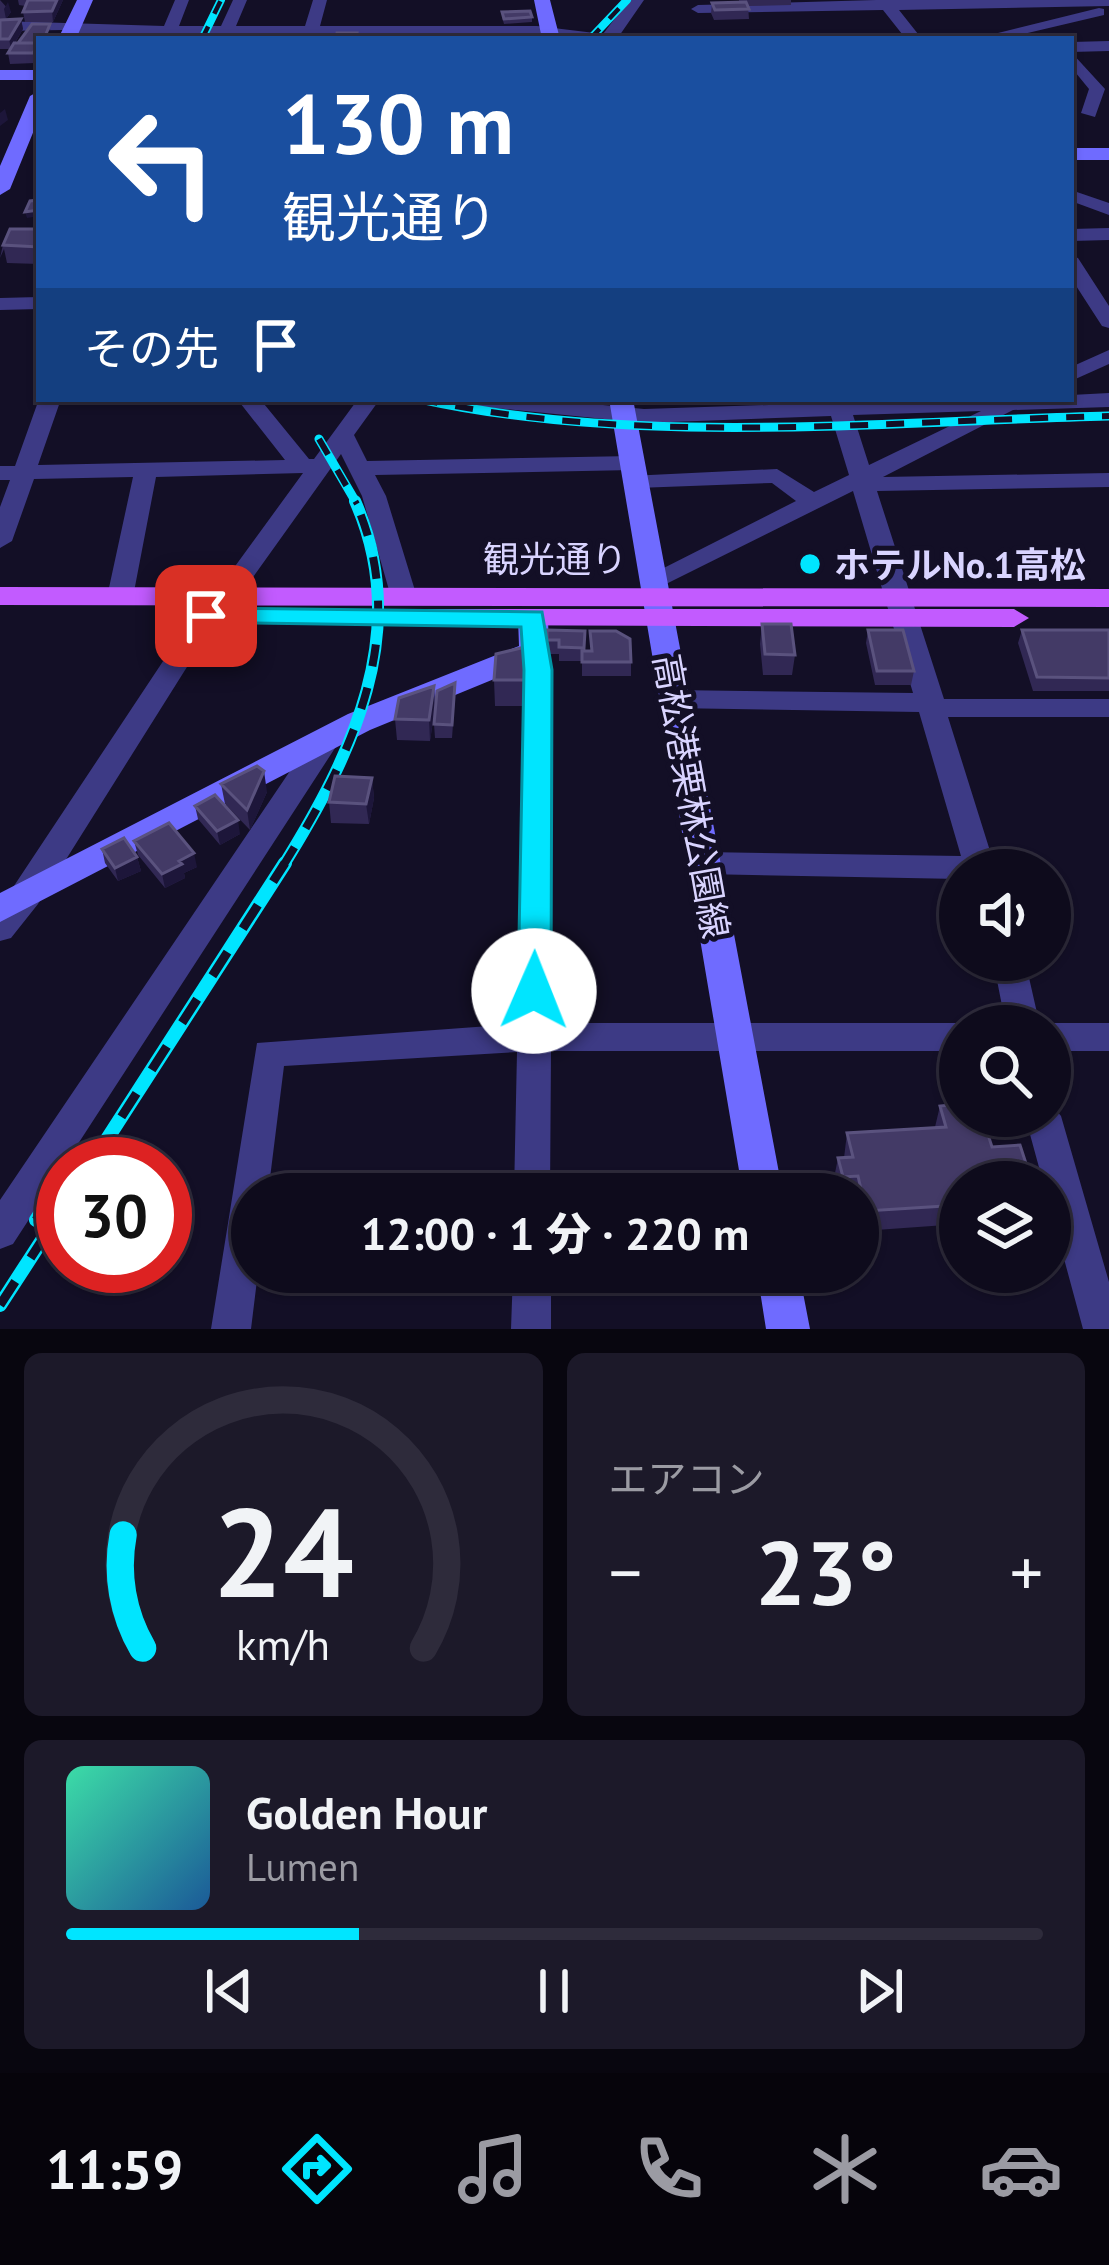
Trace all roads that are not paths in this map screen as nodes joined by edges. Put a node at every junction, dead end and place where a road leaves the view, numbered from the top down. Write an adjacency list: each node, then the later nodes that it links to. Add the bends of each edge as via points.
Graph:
1 (85, 0): 15 (main road)
2 (182, 0): 17 (street)
3 (240, 0): 18 (street)
4 (320, 0): 14 (street)
5 (542, 0): 20 (main road)
6 (637, 0): 21 (street)
7 (1079, 1): 8 (street); 11 (street)
8 (985, 2): 9 (street); 19 (street)
9 (885, 3): 10 (street); 23 (street)
10 (695, 4): 22 (street)
11 (1109, 6): 16 (street)
12 (0, 26): 15 (street)
13 (406, 27): 14 (street); 20 (street)
14 (311, 31): 18 (street)
15 (70, 32): 17 (street)
16 (1045, 34): 19 (street)
17 (168, 35): 18 (street)
18 (225, 35)
19 (1017, 35): 24 (street)
20 (551, 36)
21 (610, 36)
22 (710, 36)
23 (912, 36)
24 (1008, 36)
25 (1109, 46): 26 (street)
26 (1074, 47)
27 (1074, 60): 30 (street)
28 (0, 75): 29 (main road)
29 (36, 75)
30 (1103, 89): 32 (street)
31 (36, 101): 34 (main road)
32 (1080, 111): 33 (street)
33 (1109, 116)
34 (10, 142): 37 (main road)
35 (1074, 154): 36 (main road)
36 (1109, 154)
37 (1, 186)
38 (1074, 193): 40 (street)
39 (1074, 194): 41 (street)
40 (1109, 194)
41 (1109, 209)
42 (1109, 234): 43 (street)
43 (1074, 235)
44 (1074, 267): 47 (street)
45 (0, 304): 46 (street)
46 (36, 304)
47 (1108, 318)
48 (1109, 356): 49 (street)
49 (1074, 374)
50 (1074, 400): 51 (street)
51 (1109, 400)
52 (48, 402): 65 (street)
53 (251, 402): 62 (street)
54 (367, 402): 61 (street)
55 (538, 402): 59 (street)
56 (898, 402): 58 (street)
57 (1015, 402): 67 (street)
58 (838, 403): 60 (street); 67 (street)
59 (622, 406): 60 (street); 66 (main road, 高松港栗林公園線)
60 (738, 406)
61 (342, 434): 62 (street); 63 (street)
62 (309, 466): 64 (street); 73 (street)
63 (363, 468): 66 (street); 74 (street)
64 (146, 470): 65 (street); 72 (street)
65 (12, 472): 70 (street)
66 (635, 472): 69 (street, via 777,476); 75 (main road, 高松港栗林公園線)
67 (861, 478): 68 (street); 69 (street); 77 (street)
68 (1109, 480)
69 (813, 502): 75 (street)
70 (0, 541)
71 (0, 596): 72 (main road, 観光通り)
72 (120, 597): 73 (main road, 観光通り)
73 (235, 597): 74 (main road, 観光通り)
74 (404, 597): 75 (main road, 観光通り)
75 (659, 597): 77 (main road, 観光通り); 81 (main road, 観光通り); 82 (main road, 高松港栗林公園線)
76 (1109, 598): 77 (main road, 観光通り)
77 (901, 607): 80 (main road, 観光通り); 83 (street)
78 (0, 616): 79 (main road, 観光通り)
79 (206, 616): 81 (main road, 観光通り); 89 (street)
80 (1109, 618)
81 (534, 634): 85 (main road); 92 (street)
82 (671, 699): 83 (street); 87 (main road, 高松港栗林公園線)
83 (934, 705): 84 (street); 86 (street)
84 (1109, 708)
85 (327, 738): 89 (main road); 99 (street)
86 (975, 849)
87 (703, 863): 88 (street); 93 (main road, 高松港栗林公園線)
88 (939, 868)
89 (14, 902): 90 (street)
90 (0, 929)
91 (1109, 1036): 95 (street)
92 (534, 1037): 93 (street); 97 (street); 104 (street, via 269,1053)
93 (735, 1037): 94 (street); 98 (main road, 高松港栗林公園線)
94 (939, 1037)
95 (1071, 1037)
96 (1051, 1137): 101 (street)
97 (532, 1173)
98 (759, 1173)
99 (13, 1190): 100 (street)
100 (0, 1232)
101 (1096, 1253): 107 (street)
102 (532, 1293): 105 (street)
103 (782, 1293): 106 (main road)
104 (231, 1329)
105 (531, 1329)
106 (788, 1329)
107 (1103, 1329)

